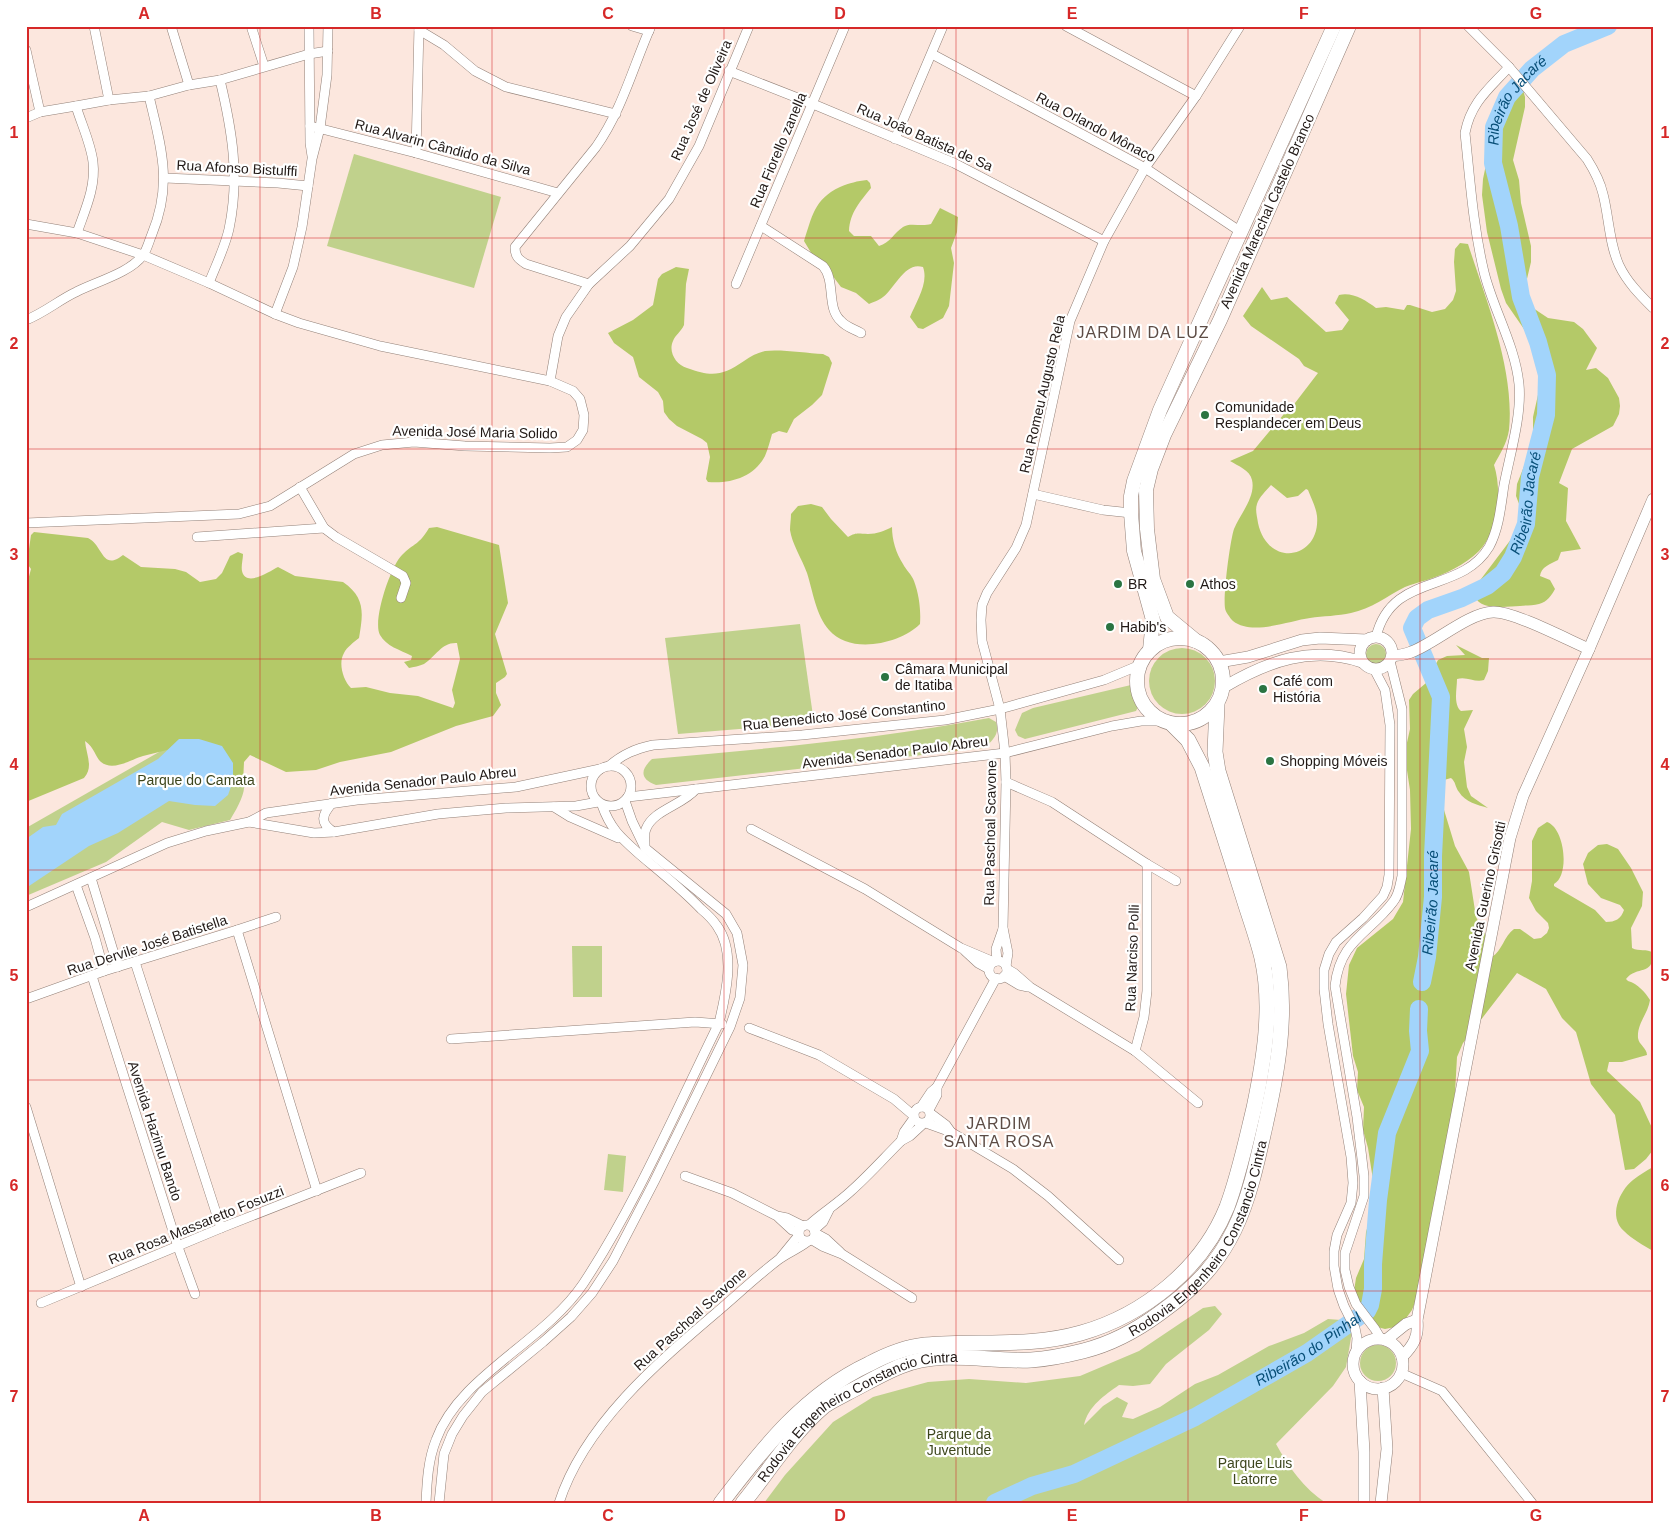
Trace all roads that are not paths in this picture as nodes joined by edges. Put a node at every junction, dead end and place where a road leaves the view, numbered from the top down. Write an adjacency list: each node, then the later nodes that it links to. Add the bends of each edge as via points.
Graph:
1 (94, 26): 28 (street)
2 (172, 26): 25 (street)
3 (251, 26): 21 (street)
4 (309, 26): 19 (street)
5 (328, 26): 18 (street)
6 (632, 26): 16 (street)
7 (749, 26): 23 (street, Rua José de Oliveira)
8 (845, 26): 29 (street, Rua Fiorello zanella)
9 (943, 26): 20 (street)
10 (1066, 26): 27 (street)
11 (1240, 26): 27 (street, Rua Romeu Augusto Rela)
12 (1334, 26): 46 (main road, Avenida Marechal Castelo Branco)
13 (1349, 26): 67 (main road, Avenida Marechal Castelo Branco, via 1220,320 1164,435 1146,490 1153,579 1167,617)
14 (1468, 26): 22 (street)
15 (419, 28): 32 (street, via 475,70 506,86); 37 (street)
16 (650, 28): 32 (street)
17 (26, 50): 31 (street)
18 (328, 51): 19 (street); 35 (street)
19 (309, 54): 21 (street); 34 (street)
20 (932, 54): 36 (street); 39 (street, Rua Orlando Mônaco)
21 (264, 66): 24 (street)
22 (1510, 67): 53 (street, via 1588,158 1603,194 1620,266 1632,286); 66 (street, via 1478,100 1468,118 1465,133 1484,273 1516,366 1519,385 1518,410 1493,540 1482,558 1464,571 1407,593 1395,602)
23 (729, 71): 29 (street, Rua João Batista de Sa); 51 (street, Rua José de Oliveira, via 699,146 669,199 630,246)
24 (220, 80): 25 (street); 41 (street, via 231,126)
25 (189, 85): 26 (street)
26 (149, 96): 28 (street); 40 (street)
27 (1196, 96): 39 (street, Rua Romeu Augusto Rela)
28 (109, 100): 30 (street)
29 (813, 104): 36 (street, Rua João Batista de Sa); 45 (street, Rua Fiorello zanella)
30 (76, 106): 31 (street); 47 (street, via 93,161 89,199)
31 (40, 112): 33 (street)
32 (616, 114): 43 (street, via 596,147)
33 (26, 118)
34 (310, 126): 35 (street, Rua Alvarin Cândido da Silva); 38 (street)
35 (320, 128): 37 (street, Rua Alvarin Cândido da Silva); 38 (street)
36 (895, 138): 48 (street, Rua João Batista de Sa, via 954,163)
37 (416, 153): 43 (street, Rua Alvarin Cândido da Silva)
38 (312, 159): 42 (street)
39 (1145, 168): 46 (street, Rua Orlando Mônaco); 48 (street, Rua Romeu Augusto Rela)
40 (165, 178): 41 (street, Rua Afonso Bistulffi); 49 (street, via 160,208)
41 (236, 181): 42 (street, Rua Afonso Bistulffi); 50 (street, via 229,229)
42 (308, 186): 54 (street, via 297,251)
43 (558, 193): 51 (street, via 515,247 515,253 526,264)
44 (26, 224): 47 (street, Avenida José Maria Solido)
45 (761, 226): 52 (street, Rua Fiorello zanella); 56 (street, via 827,270 835,314 846,326)
46 (1241, 232): 61 (main road, Avenida Marechal Castelo Branco, via 1160,410 1140,462 1131,496)
47 (77, 233): 49 (street, Avenida José Maria Solido)
48 (1104, 241): 59 (street, Rua Romeu Augusto Rela, via 1070,321)
49 (143, 255): 50 (street, Avenida José Maria Solido); 55 (street, via 122,271 75,292)
50 (209, 283): 54 (street, Avenida José Maria Solido)
51 (589, 284): 57 (street, Rua José de Oliveira, via 566,317 558,336)
52 (736, 284)
53 (1653, 308)
54 (275, 314): 57 (street, Avenida José Maria Solido, via 380,346)
55 (26, 320)
56 (861, 333)
57 (550, 381): 58 (street, Avenida José Maria Solido, via 573,391 580,400 583,430 567,447 414,442 382,445 354,454)
58 (300, 488): 62 (street, Avenida José Maria Solido, via 270,506 239,514); 63 (street)
59 (1033, 494): 61 (street); 77 (street, Rua Romeu Augusto Rela, via 1026,525 1016,548 982,605 982,640)
60 (1653, 499): 68 (main road, Avenida Guerino Grisotti)
61 (1131, 513): 69 (main road, Avenida Marechal Castelo Branco, via 1134,551 1153,620)
62 (26, 523)
63 (324, 528): 64 (street); 65 (street, via 404,576 406,583)
64 (197, 537)
65 (402, 598)
66 (1371, 638): 70 (main road, via 1388,643); 71 (main road, via 1302,640 1248,657); 72 (main road, via 1363,643 1360,652)
67 (1196, 641): 69 (main road, via 1176,638); 71 (main road, via 1213,653)
68 (1589, 649): 70 (main road, via 1506,613 1493,612 1480,614 1411,652); 131 (main road, Avenida Guerino Grisotti, via 1523,796 1510,838)
69 (1150, 650): 73 (main road)
70 (1391, 659): 74 (main road, via 1384,668); 132 (street, via 1402,709 1402,876 1394,901 1342,958 1336,971 1335,986 1364,1176 1364,1196 1345,1253 1345,1270 1356,1304)
71 (1219, 662): 75 (main road)
72 (1362, 662): 74 (main road); 75 (main road, via 1316,654 1296,657 1249,672)
73 (1140, 666): 77 (street, Rua Benedicto José Constantino, via 1104,680); 78 (main road, via 1137,683 1142,702)
74 (1374, 669): 133 (street, via 1385,690 1390,725 1389,875 1383,896 1336,942 1324,970 1328,1024 1352,1157 1353,1183 1351,1203 1334,1251 1334,1266 1344,1306 1355,1328)
75 (1224, 686): 76 (main road)
76 (1217, 705): 78 (main road, via 1202,719 1192,723); 142 (highway, Rodovia Engenheiro Constancio Cintra, via 1215,752 1218,771 1278,967 1282,994 1280,1056 1274,1086 1252,1183 1233,1234 1203,1278 1142,1326 1116,1340 1083,1351 1031,1360 962,1356 928,1359 902,1366 827,1404 807,1422)
77 (1000, 709): 79 (street, Rua Paschoal Scavone); 80 (street, Rua Benedicto José Constantino, via 945,720 802,735 653,745 635,749)
78 (1167, 722): 79 (street, Avenida Senador Paulo Abreu, via 1141,721 1112,726); 141 (highway, Rodovia Engenheiro Constancio Cintra, via 1188,740 1202,767 1262,959 1266,993 1264,1057 1259,1084 1241,1162 1227,1207 1214,1232 1195,1261 1168,1287 1142,1307 1109,1324 1033,1343 922,1345 887,1355 848,1374 808,1403 781,1428)
79 (1005, 753): 81 (street, Rua Paschoal Scavone); 82 (street, Avenida Senador Paulo Abreu)
80 (604, 767): 83 (street, via 622,770 629,777 631,789); 84 (street, Avenida Senador Paulo Abreu, via 516,787); 85 (street, via 592,777 590,787 592,796)
81 (1006, 782): 92 (street, via 1052,802); 98 (street, Rua Paschoal Scavone)
82 (696, 789): 83 (street, Avenida Senador Paulo Abreu); 91 (street, via 650,821 645,830)
83 (626, 799): 85 (street, via 616,806); 91 (street)
84 (332, 803): 87 (street, Avenida Senador Paulo Abreu, via 280,810); 89 (street, via 324,816 324,823)
85 (600, 804): 86 (street, Avenida Senador Paulo Abreu); 90 (street)
86 (553, 807): 89 (street, Avenida Senador Paulo Abreu, via 438,814); 90 (street)
87 (249, 822): 89 (street, Avenida Senador Paulo Abreu); 93 (street, Avenida Senador Paulo Abreu, via 167,843)
88 (751, 829): 101 (street, via 866,889)
89 (334, 832)
90 (622, 840): 107 (street, via 717,925 727,954 729,976)
91 (645, 848): 108 (street, via 726,914 737,933 743,965 740,998)
92 (1147, 864): 94 (street); 111 (street, Rua Narciso Polli, via 1147,991)
93 (91, 878): 95 (street, Avenida Senador Paulo Abreu); 102 (street)
94 (1176, 881)
95 (76, 885): 96 (street, Avenida Senador Paulo Abreu); 103 (street)
96 (26, 907)
97 (276, 917): 99 (street, Rua Dervile José Batistella)
98 (1003, 928): 101 (street, Rua Paschoal Scavone); 104 (street, Rua Paschoal Scavone, via 1008,952)
99 (237, 930): 100 (street, Rua Dervile José Batistella); 122 (street)
100 (135, 962): 102 (street, Rua Dervile José Batistella); 123 (street)
101 (993, 964): 104 (street, via 1002,962); 104 (street, via 991,975)
102 (118, 967): 103 (street, Rua Dervile José Batistella)
103 (104, 971): 105 (street, Rua Dervile José Batistella)
104 (1003, 972): 111 (street, via 1019,985 1030,987); 114 (street, Rua Paschoal Scavone, via 937,1087 937,1095)
105 (92, 976): 106 (street, Rua Dervile José Batistella); 125 (street, Avenida Hazimu Bando)
106 (26, 999)
107 (719, 1023): 108 (street); 110 (street); 120 (street)
108 (730, 1027): 121 (street)
109 (749, 1028): 114 (street, via 819,1055)
110 (451, 1039)
111 (1135, 1051): 112 (street)
112 (1198, 1103)
113 (26, 1107): 127 (street)
114 (921, 1112): 115 (street, via 930,1119); 116 (street, via 946,1125); 117 (street, Rua Paschoal Scavone, via 904,1132)
115 (924, 1123): 116 (street); 117 (street, Rua Paschoal Scavone)
116 (951, 1132): 126 (street, via 1048,1196)
117 (901, 1141): 124 (street, Rua Paschoal Scavone, via 829,1210 823,1222)
118 (361, 1174): 122 (street, Rua Rosa Massaretto Fosuzzi)
119 (685, 1176): 124 (street, via 787,1218)
120 (643, 1177): 121 (street); 138 (street, via 601,1257 581,1287 556,1316 478,1382 448,1417 436,1440 428,1470)
121 (654, 1182): 139 (street, via 592,1293 544,1342 482,1392 463,1416 444,1454)
122 (317, 1191): 123 (street, Rua Rosa Massaretto Fosuzzi)
123 (221, 1228): 125 (street, Rua Rosa Massaretto Fosuzzi)
124 (807, 1233): 129 (street, via 836,1247); 140 (street, Rua Paschoal Scavone, via 793,1240 779,1259 670,1352 606,1418 582,1452)
125 (178, 1247): 127 (street, Rua Rosa Massaretto Fosuzzi); 128 (street, Avenida Hazimu Bando)
126 (1119, 1260)
127 (81, 1286): 130 (street, Rua Rosa Massaretto Fosuzzi)
128 (195, 1294)
129 (912, 1298)
130 (42, 1303)
131 (1417, 1320): 132 (main road); 134 (main road, Avenida Guerino Grisotti, via 1414,1343)
132 (1383, 1340): 133 (main road, via 1369,1340); 134 (main road, via 1393,1344)
133 (1356, 1351): 136 (main road, via 1353,1367)
134 (1402, 1357): 135 (main road)
135 (1401, 1373): 137 (main road, via 1397,1380); 145 (street, via 1442,1391)
136 (1360, 1382): 137 (main road); 143 (main road)
137 (1383, 1388): 144 (main road, via 1387,1449)
138 (426, 1503)
139 (439, 1503)
140 (559, 1503)
141 (721, 1503)
142 (743, 1503)
143 (1364, 1503)
144 (1381, 1503)
145 (1532, 1503)

